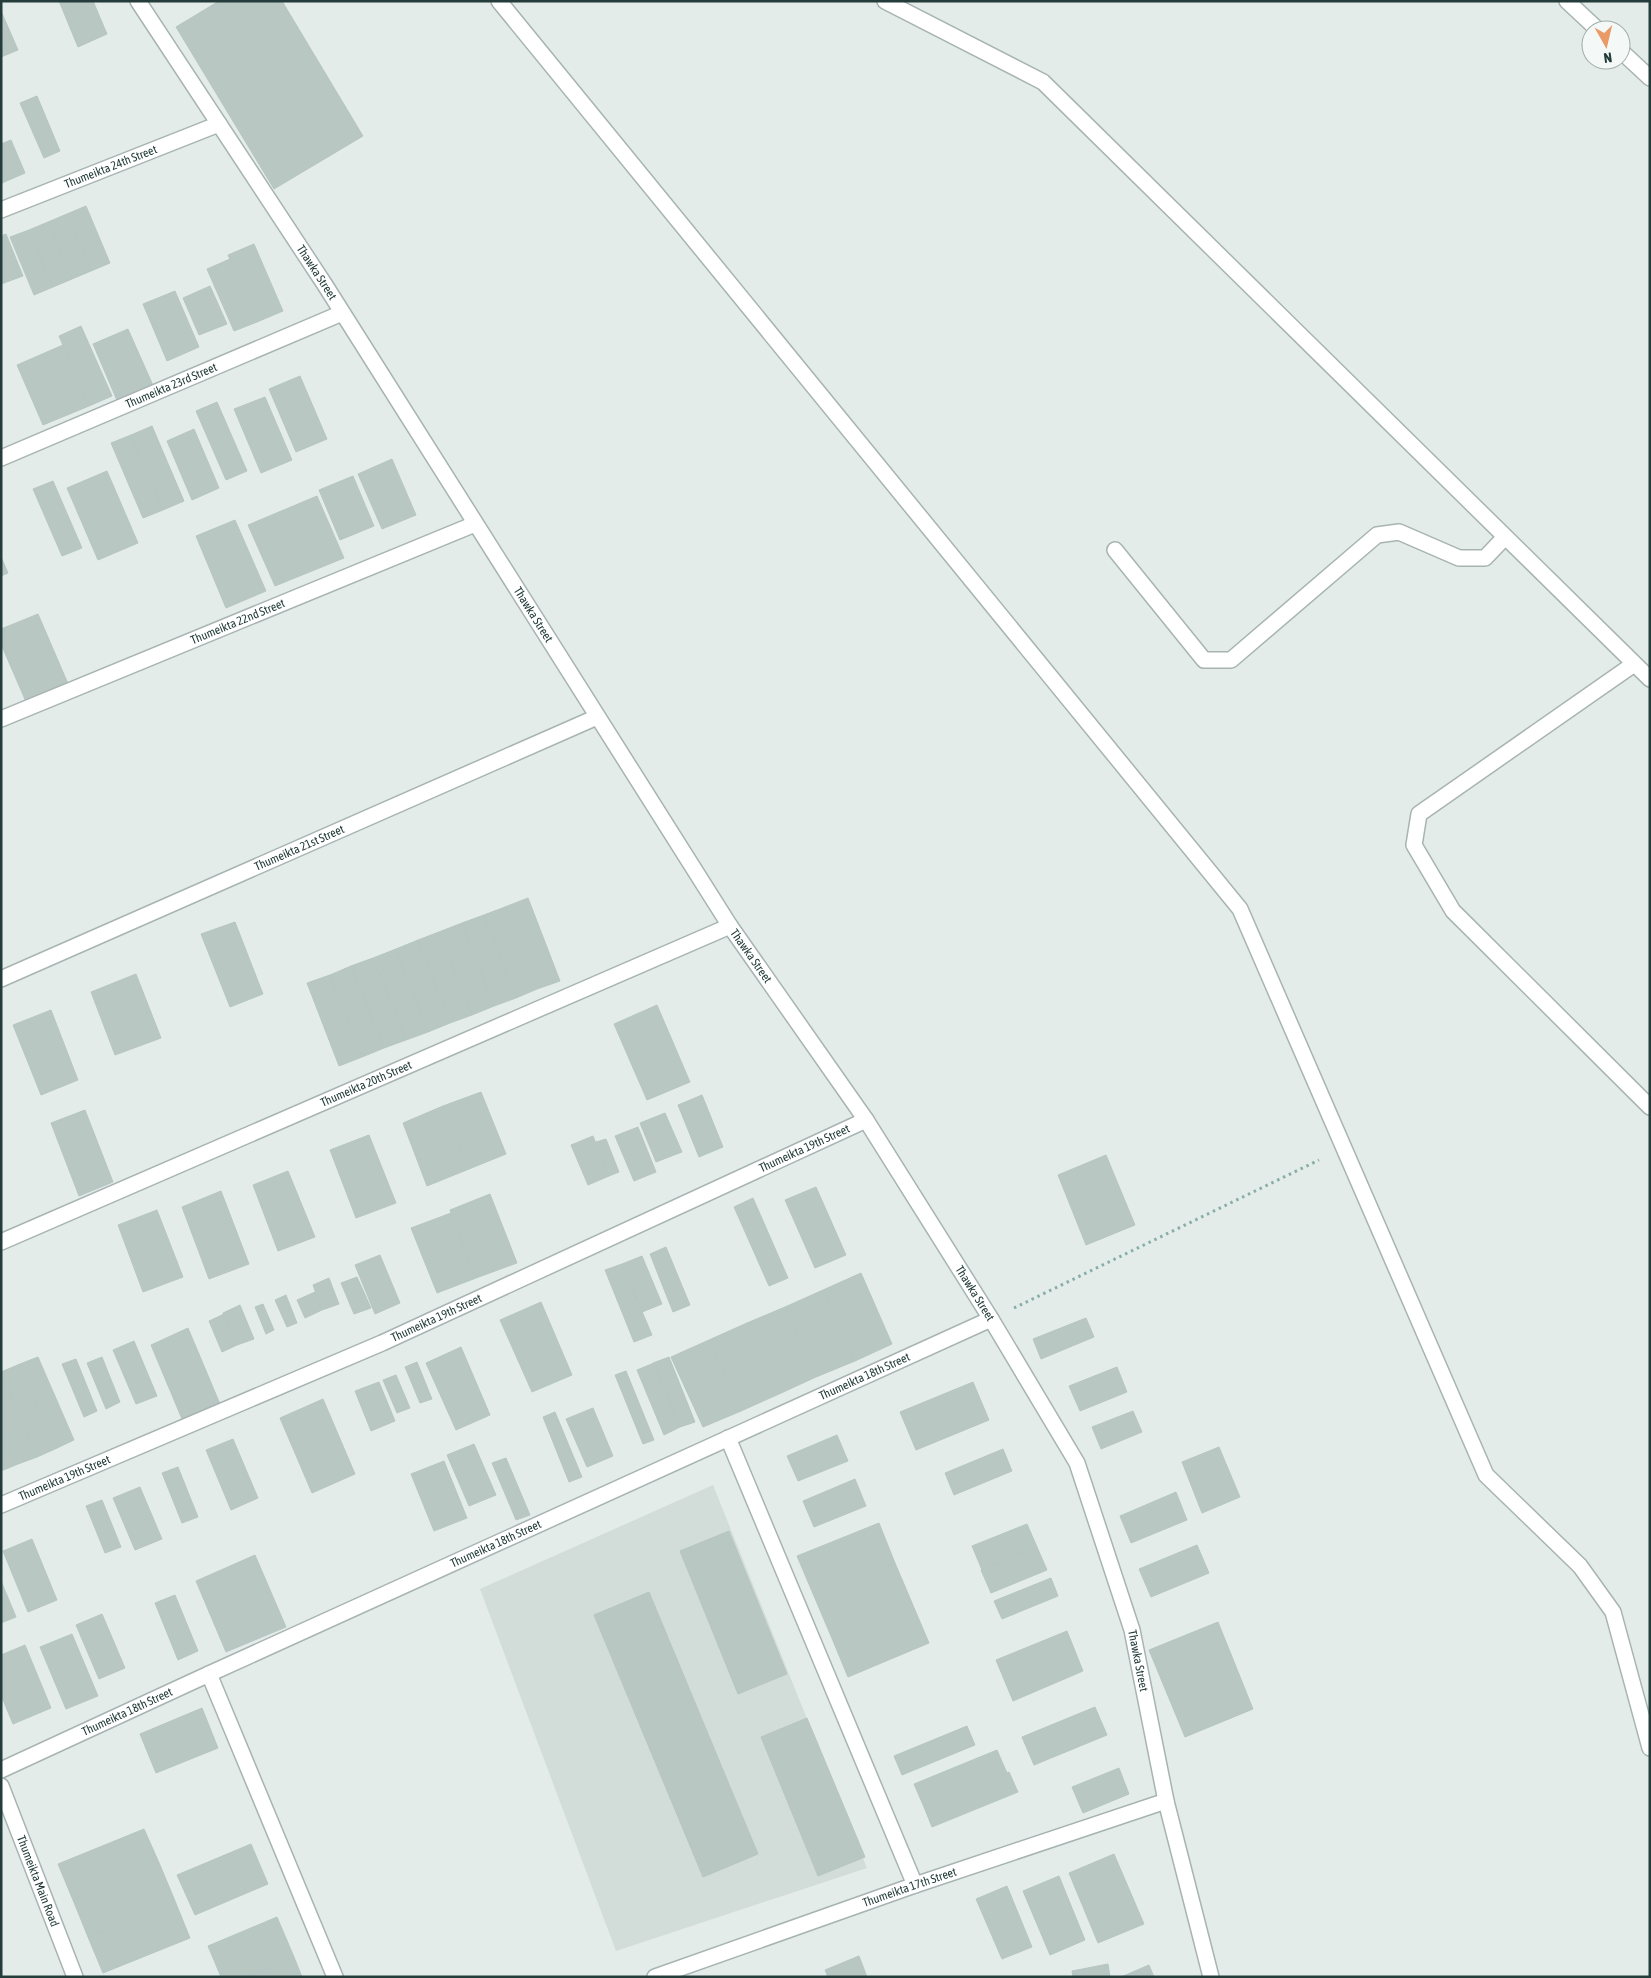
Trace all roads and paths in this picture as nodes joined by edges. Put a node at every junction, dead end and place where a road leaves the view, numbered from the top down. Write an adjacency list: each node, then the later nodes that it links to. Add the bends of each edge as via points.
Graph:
1 (138, 1): 8 (street, Thawka Street)
2 (500, 1): 23 (street, via 1240,909)
3 (885, 1): 13 (street, via 1043,82)
4 (1568, 1): 5 (street)
5 (1588, 20)
6 (1631, 60): 7 (street)
7 (1650, 78)
8 (219, 124): 9 (street, Thumeikta 24th Street); 10 (street, Thawka Street)
9 (1, 210)
10 (342, 313): 11 (street, Thumeikta 23rd Street); 12 (street, Thawka Street)
11 (1, 458)
12 (475, 524): 17 (street, Thawka Street); 18 (street, Thumeikta 22nd Street)
13 (1505, 537): 14 (street, via 1485,558 1458,558 1399,532 1377,535 1232,660 1204,660); 15 (street)
14 (1115, 550)
15 (1634, 664): 16 (street); 21 (street, via 1418,814 1414,845 1453,911)
16 (1649, 677)
17 (597, 716): 19 (street, Thawka Street); 20 (street, Thumeikta 21st Street)
18 (1, 719)
19 (730, 926): 22 (street, Thawka Street); 24 (street, Thumeikta 20th Street)
20 (1, 979)
21 (1650, 1107)
22 (866, 1120): 25 (street, Thawka Street); 27 (street, Thumeikta 19th Street, via 382,1343)
23 (1344, 1148): 25 (path); 29 (street, via 1486,1475 1580,1566 1612,1612)
24 (1, 1242)
25 (991, 1319): 26 (street, Thumeikta 18th Street); 33 (street, Thawka Street, via 1077,1463 1132,1630)
26 (728, 1438): 28 (street, Thumeikta 18th Street); 34 (street)
27 (1, 1505)
28 (209, 1674): 31 (street, Thumeikta 18th Street); 36 (street)
29 (1647, 1725): 30 (street)
30 (1650, 1748)
31 (1, 1770)
32 (1, 1786): 35 (street, Thumeikta Main Road)
33 (1166, 1801): 34 (street, Thumeikta 17th Street); 38 (street, Thawka Street)
34 (915, 1885): 37 (street, Thumeikta 17th Street)
35 (75, 1977)
36 (335, 1977)
37 (655, 1977)
38 (1211, 1977)

